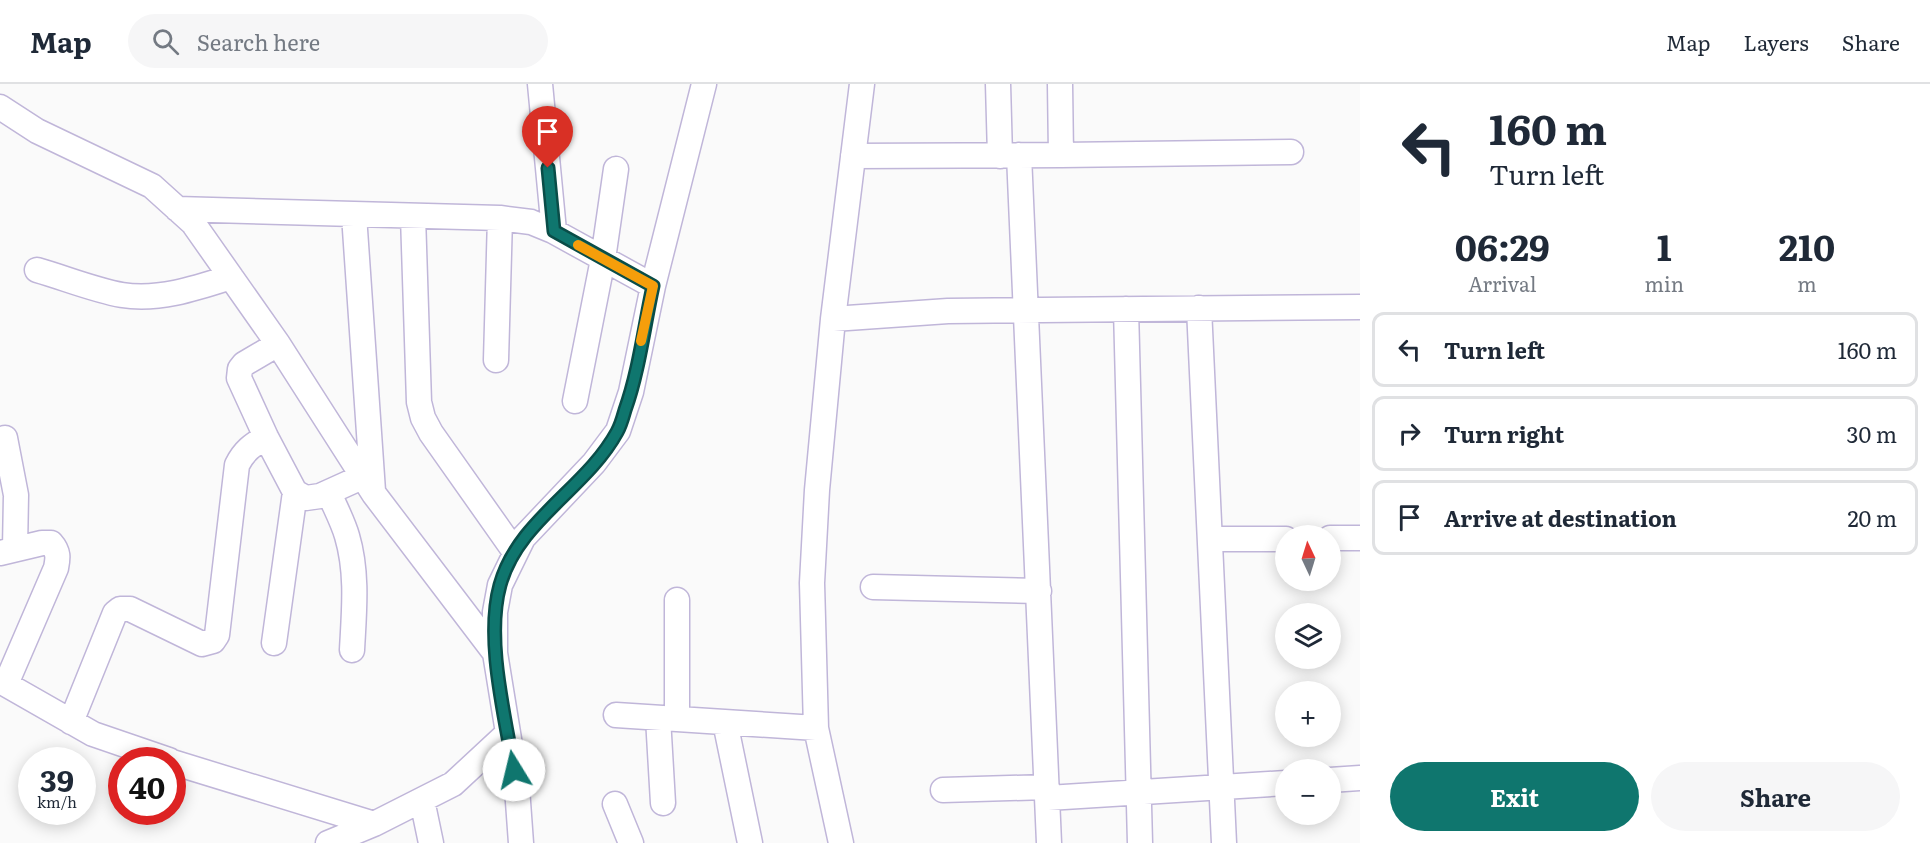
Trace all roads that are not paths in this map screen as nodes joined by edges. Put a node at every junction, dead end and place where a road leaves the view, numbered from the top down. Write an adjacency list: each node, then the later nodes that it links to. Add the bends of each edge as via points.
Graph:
1 (540, 84): 16 (street)
2 (704, 84): 20 (street)
3 (862, 84): 10 (street)
4 (998, 84): 8 (street)
5 (1060, 84): 9 (street)
6 (0, 107): 12 (street, via 37,130 152,186)
7 (1291, 152): 9 (street)
8 (1009, 155): 9 (street); 10 (street); 24 (street)
9 (1061, 155)
10 (853, 156): 25 (street)
11 (616, 169): 17 (street)
12 (177, 209): 13 (street); 19 (street, via 193,223)
13 (354, 215): 14 (street); 31 (street)
14 (413, 216): 15 (street); 39 (street, via 419,402 423,418)
15 (500, 218): 16 (street, via 531,222); 27 (street)
16 (554, 231): 17 (street)
17 (603, 260): 20 (street); 28 (street)
18 (37, 270): 19 (street, via 123,295 142,296 188,290)
19 (231, 277): 26 (street)
20 (653, 286): 39 (street, via 632,392 618,431)
21 (1360, 307): 22 (street)
22 (1198, 308): 23 (street); 36 (street)
23 (1126, 309): 24 (street); 60 (street)
24 (1026, 310): 25 (street); 41 (street)
25 (832, 319): 51 (street, via 813,571)
26 (278, 345): 29 (street, via 240,369 243,390); 31 (street)
27 (496, 360)
28 (575, 401)
29 (266, 437): 32 (street); 49 (street, via 249,448 237,465 217,635 213,641 202,644 130,609 120,609)
30 (5, 438): 38 (street, via 16,495)
31 (368, 485): 33 (street); 45 (street)
32 (295, 492): 33 (street, via 306,498); 43 (street)
33 (329, 493): 44 (street, via 347,535 353,562)
34 (1341, 538): 35 (street)
35 (1360, 538)
36 (1210, 539): 37 (street); 58 (street)
37 (1275, 539)
38 (8, 551): 46 (street, via 51,543 58,556)
39 (515, 552): 45 (street, via 500,585 495,612)
40 (873, 587): 41 (street)
41 (1039, 591): 61 (street)
42 (677, 600): 48 (street)
43 (274, 643)
44 (352, 650)
45 (495, 653): 52 (street)
46 (3, 683): 49 (street)
47 (616, 715): 48 (street)
48 (668, 718): 50 (street); 63 (street)
49 (71, 722): 53 (street)
50 (725, 722): 51 (street); 70 (street)
51 (816, 728): 71 (street)
52 (508, 734): 62 (street, via 453,784); 68 (street)
53 (131, 747)
54 (186, 766): 65 (street)
55 (1360, 778): 56 (street)
56 (1341, 779)
57 (1275, 784): 58 (street)
58 (1221, 787): 60 (street); 74 (street)
59 (943, 790): 61 (street)
60 (1138, 792): 61 (street); 73 (street)
61 (1047, 793): 72 (street)
62 (422, 800): 65 (street); 67 (street)
63 (663, 803)
64 (615, 804): 69 (street)
65 (374, 824): 66 (street)
66 (328, 843)
67 (431, 843)
68 (521, 843)
69 (630, 843)
70 (750, 843)
71 (841, 843)
72 (1049, 843)
73 (1140, 843)
74 (1224, 843)

